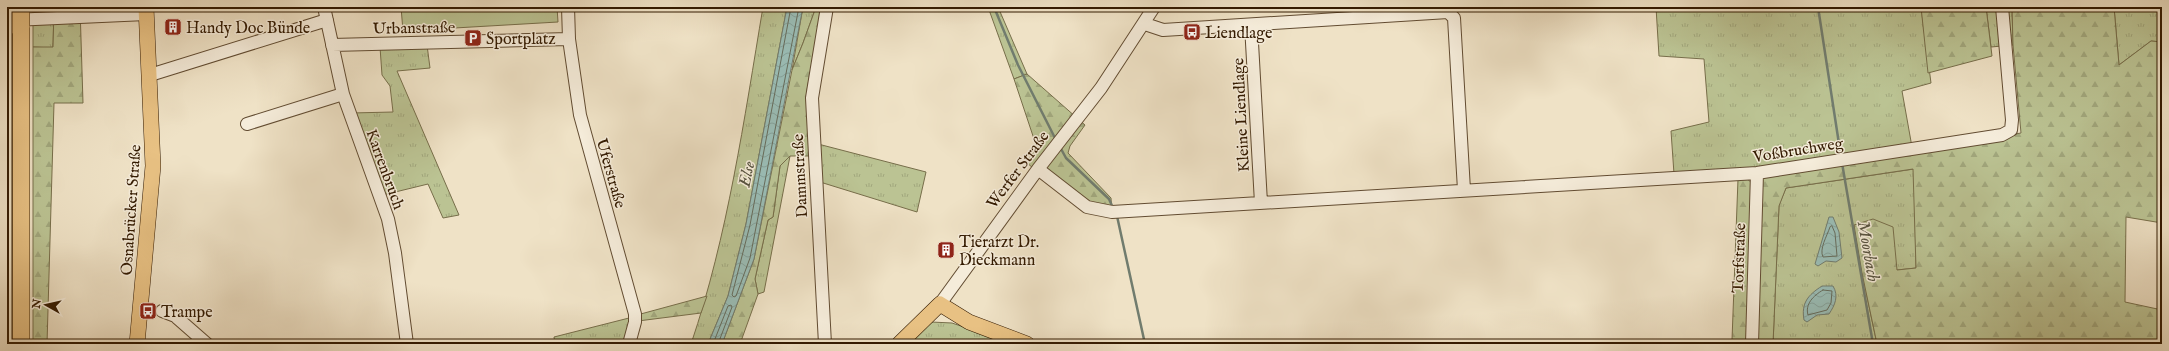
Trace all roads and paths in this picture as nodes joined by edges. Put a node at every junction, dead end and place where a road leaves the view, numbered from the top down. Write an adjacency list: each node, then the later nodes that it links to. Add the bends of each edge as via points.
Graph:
1 (324, 7): 8 (street, Karrenbruch)
2 (568, 7): 11 (street, Uferstraße)
3 (827, 7): 27 (street, Dammstraße, via 812,94)
4 (1154, 7): 9 (street, Werfer Straße)
5 (2002, 7): 17 (street, Voßbruchweg, via 2012,120 2008,133)
6 (146, 11): 7 (street); 13 (main road, Osnabrücker Straße)
7 (12, 18): 22 (highway)
8 (327, 20): 12 (street, Karrenbruch); 13 (street)
9 (1145, 24): 10 (street, via 1163,30); 16 (street, Werfer Straße, via 1101,88)
10 (1251, 25): 18 (street, via 1448,12 1454,18); 19 (street, Kleine Liendlage)
11 (570, 39): 12 (street, Urbanstraße); 26 (street, Uferstraße, via 580,115 635,314)
12 (332, 45): 14 (street, Karrenbruch)
13 (150, 75): 23 (main road, Osnabrücker Straße, via 153,177)
14 (343, 94): 15 (street); 25 (street, Karrenbruch, via 388,219)
15 (247, 124)
16 (1038, 169): 19 (street, via 1087,207 1112,212); 20 (street, Werfer Straße)
17 (1757, 173): 18 (street, Voßbruchweg); 30 (street, Torfstraße)
18 (1464, 190): 19 (street)
19 (1262, 203)
20 (940, 304): 28 (main road, Werfer Straße); 29 (main road, via 969,322)
21 (162, 311): 24 (street, via 175,316)
22 (21, 344)
23 (137, 344)
24 (207, 344)
25 (407, 344)
26 (629, 344)
27 (825, 344)
28 (899, 344)
29 (1026, 344)
30 (1752, 344)

